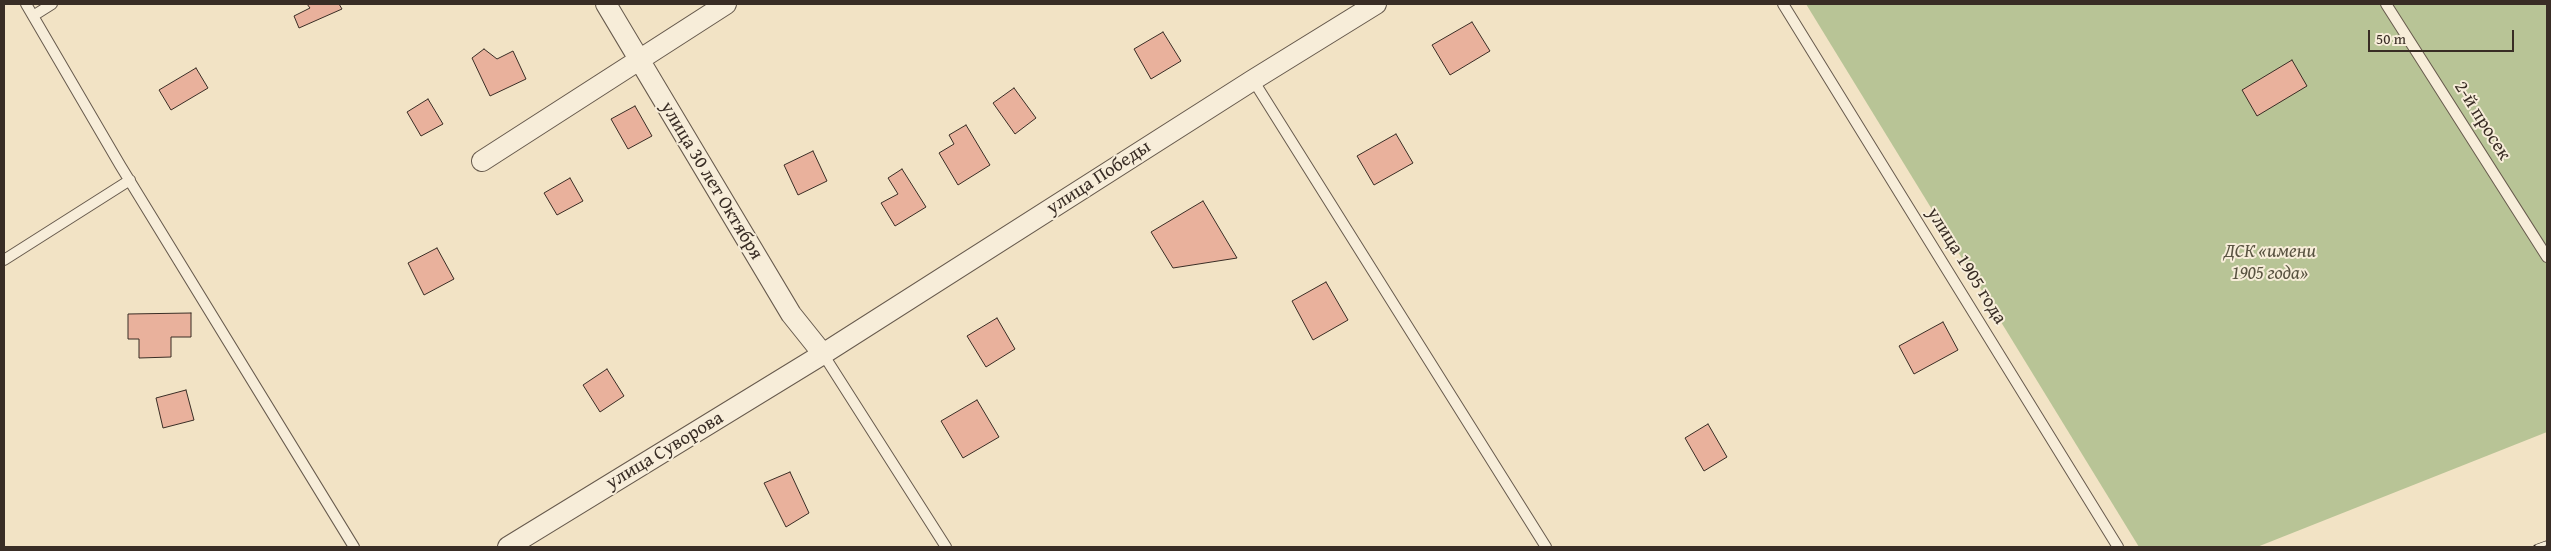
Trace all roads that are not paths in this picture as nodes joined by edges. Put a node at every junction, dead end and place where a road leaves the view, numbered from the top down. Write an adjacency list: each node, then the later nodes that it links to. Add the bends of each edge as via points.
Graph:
1 (26, 4): 8 (lane)
2 (52, 4): 8 (lane)
3 (606, 4): 9 (street, улица 30 лет Октября)
4 (726, 4): 9 (street)
5 (1376, 4): 10 (street, улица Победы)
6 (1783, 4): 20 (lane, улица 1905 года)
7 (2386, 4): 13 (lane, 2-й просек)
8 (33, 16): 12 (lane)
9 (640, 59): 11 (street); 15 (street, улица 30 лет Октября, via 791,314)
10 (1253, 80): 15 (street, улица Победы); 19 (lane)
11 (482, 161)
12 (130, 180): 14 (lane); 16 (lane)
13 (2547, 257)
14 (4, 260)
15 (823, 354): 17 (street, улица Суворова); 18 (lane)
16 (354, 547)
17 (508, 547)
18 (946, 547)
19 (1546, 547)
20 (2118, 547)

